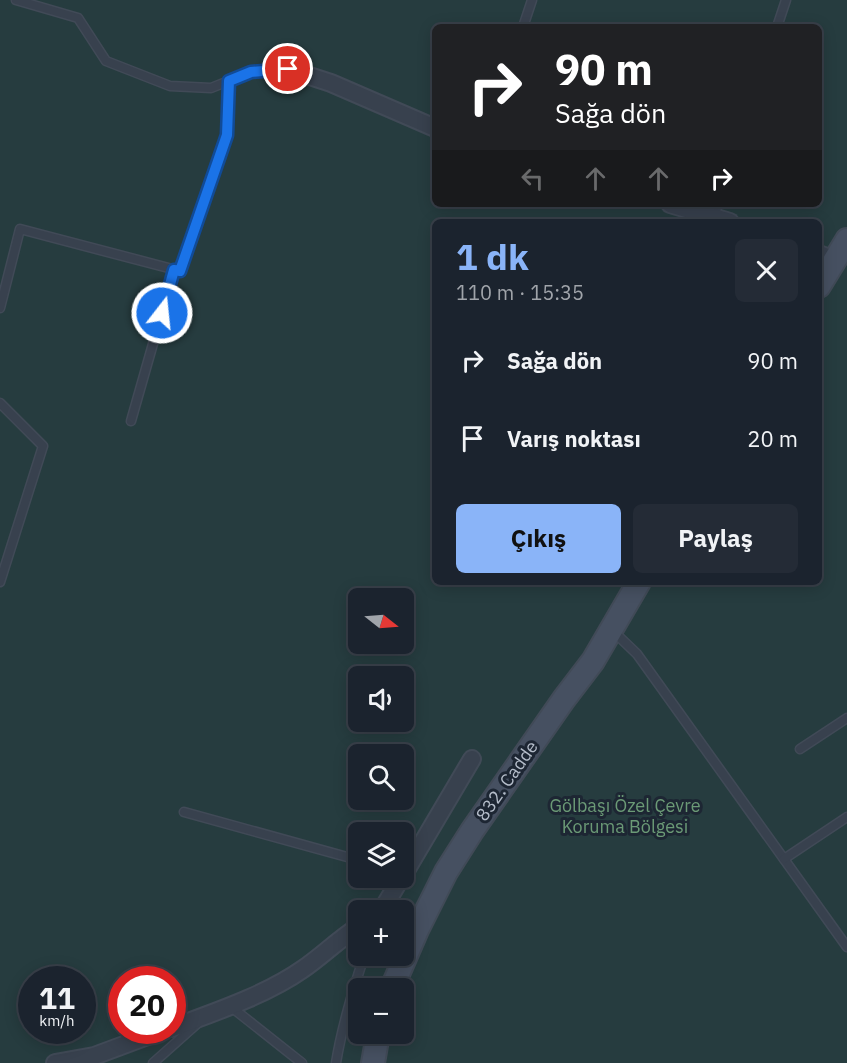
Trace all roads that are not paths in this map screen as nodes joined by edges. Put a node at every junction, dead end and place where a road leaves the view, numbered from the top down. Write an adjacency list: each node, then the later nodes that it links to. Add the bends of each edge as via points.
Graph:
1 (16, 0): 7 (lane, via 78,18 106,61 170,86 211,88)
2 (532, 0): 4 (lane)
3 (786, 0): 5 (lane)
4 (525, 24)
5 (778, 24)
6 (288, 69): 7 (lane, via 251,72); 8 (street)
7 (229, 81): 13 (lane, via 227,135 180,271)
8 (432, 127)
9 (685, 207): 10 (street)
10 (721, 214)
11 (847, 240): 12 (street)
12 (827, 257): 14 (street)
13 (174, 270): 15 (lane, via 20,229); 17 (lane)
14 (822, 275)
15 (0, 308)
16 (0, 403): 18 (lane, via 44,446)
17 (131, 421)
18 (0, 582)
19 (637, 585): 20 (street, 832. Cadde)
20 (611, 629): 28 (lane, via 637,654); 32 (street, 832. Cadde, via 446,872)
21 (847, 718): 22 (lane)
22 (800, 749)
23 (472, 759): 26 (street)
24 (184, 812): 27 (lane)
25 (847, 818): 28 (lane)
26 (414, 856)
27 (348, 857)
28 (784, 859): 30 (lane)
29 (348, 935): 33 (street, via 302,970)
30 (847, 947)
31 (361, 966): 41 (lane)
32 (396, 978)
33 (229, 1006): 34 (street); 40 (lane)
34 (208, 1015): 35 (street); 39 (lane)
35 (186, 1023)
36 (126, 1044): 38 (street, via 94,1056)
37 (377, 1044): 42 (street)
38 (55, 1063)
39 (153, 1063)
40 (302, 1063)
41 (336, 1063)
42 (374, 1063)

